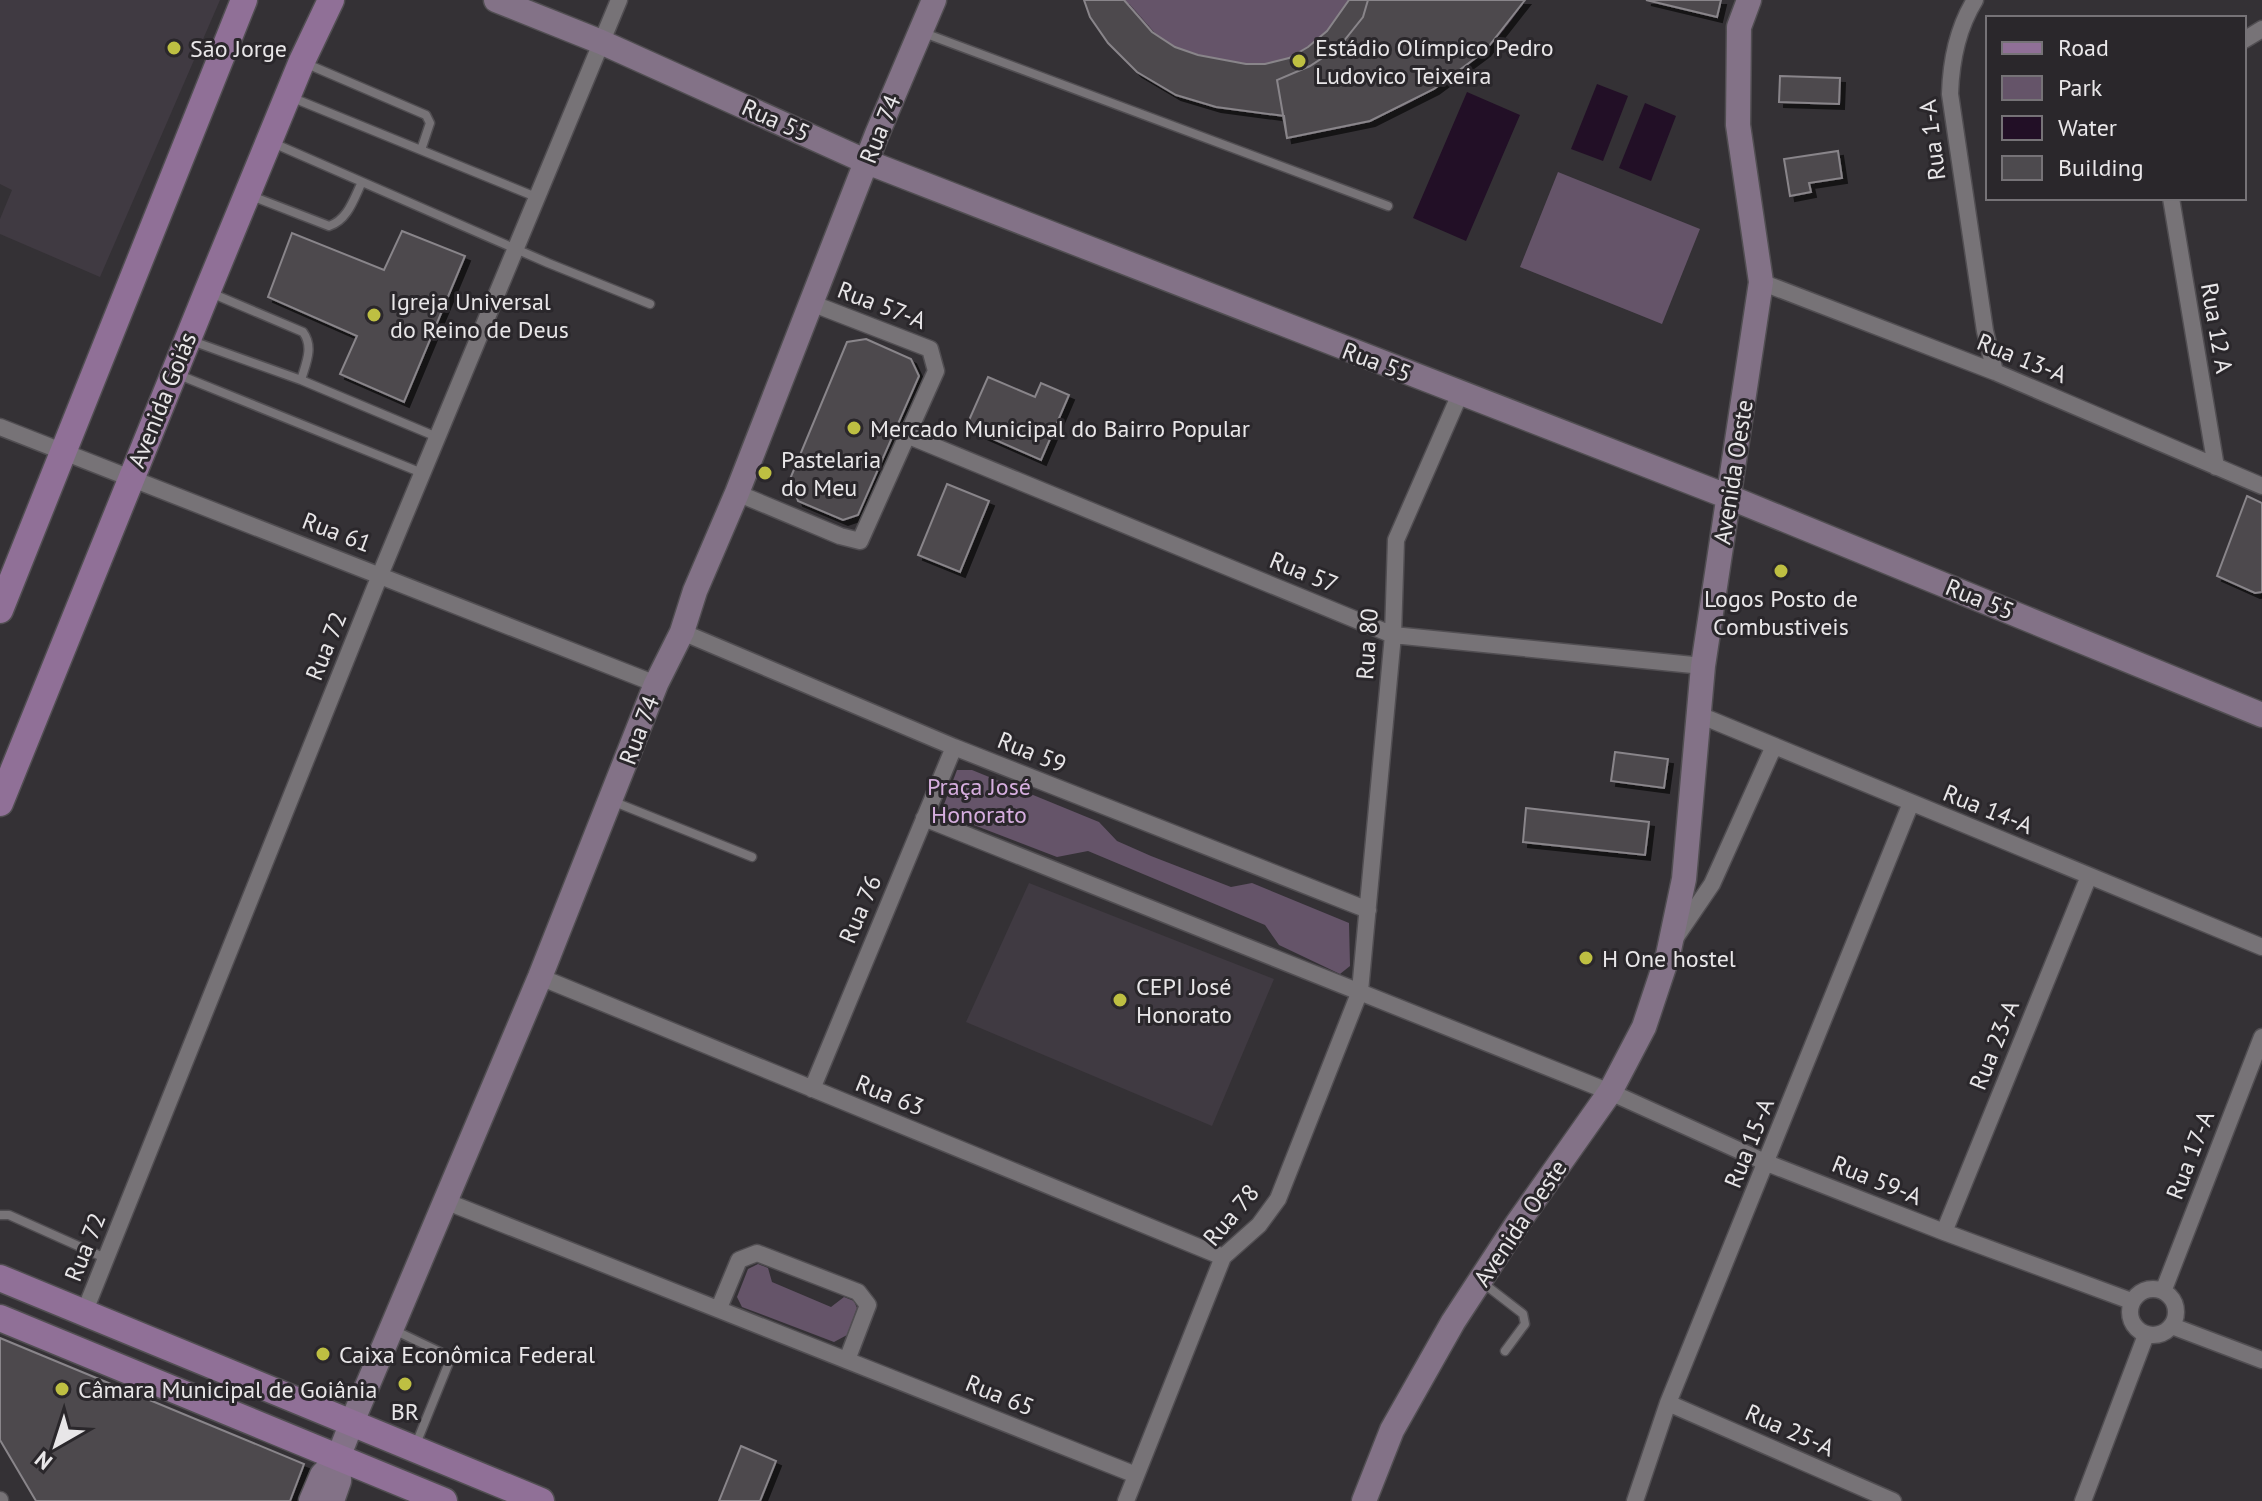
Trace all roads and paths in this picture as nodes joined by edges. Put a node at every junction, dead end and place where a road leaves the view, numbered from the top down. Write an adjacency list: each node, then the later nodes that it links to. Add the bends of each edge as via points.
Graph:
1 (244, 0): 33 (main road)
2 (331, 0): 10 (main road, Avenida Goiás)
3 (496, 0): 9 (street, Rua 55)
4 (619, 0): 9 (street, Rua 72)
5 (934, 0): 8 (street, Rua 74)
6 (1749, 0): 21 (street, Avenida Oeste, via 1739,27 1738,125)
7 (1975, 0): 26 (street, Rua 1-A, via 1957,40 1950,94)
8 (920, 32): 14 (street, Rua 74); 19 (lane)
9 (601, 42): 14 (street, Rua 55); 17 (street, Rua 72)
10 (302, 61): 11 (main road, Avenida Goiás); 13 (lane, via 426,115 430,123)
11 (287, 96): 12 (main road, Avenida Goiás); 13 (lane)
12 (269, 141): 15 (lane); 16 (main road, Avenida Goiás)
13 (421, 150): 17 (lane)
14 (867, 162): 23 (street, Rua 74); 29 (street, Rua 55)
15 (362, 182): 16 (lane, via 346,215 329,226); 20 (lane)
16 (247, 194): 22 (main road, Avenida Goiás)
17 (536, 197): 20 (street, Rua 72)
18 (2171, 200): 34 (street, Rua 12 A)
19 (1388, 206)
20 (516, 249): 24 (lane); 32 (street, Rua 72)
21 (1761, 282): 26 (street, Rua 13-A); 39 (street, Avenida Oeste)
22 (207, 292): 25 (main road, Avenida Goiás); 28 (lane, via 303,332 309,351)
23 (811, 303): 31 (street, Rua 57-A, via 930,349 936,371); 38 (street, Rua 74)
24 (650, 304)
25 (187, 340): 27 (main road, Avenida Goiás); 28 (lane)
26 (1995, 372): 34 (street, Rua 13-A)
27 (173, 373): 35 (lane); 36 (main road, Avenida Goiás)
28 (301, 380): 32 (lane)
29 (1460, 394): 39 (street, Rua 55); 43 (street, Rua 80, via 1396,540)
30 (0, 427): 33 (street, Rua 61)
31 (909, 436): 38 (street, Rua 57-A, via 860,541); 43 (street, Rua 57)
32 (437, 437): 35 (street, Rua 72)
33 (64, 453): 36 (street, Rua 61); 41 (main road)
34 (2216, 467): 37 (street, Rua 13-A)
35 (422, 474): 40 (street, Rua 72)
36 (131, 477): 40 (street, Rua 61); 51 (main road, Avenida Goiás)
37 (2258, 479)
38 (737, 493): 42 (street, Rua 74)
39 (1729, 497): 44 (street, Avenida Oeste); 47 (street, Rua 55)
40 (380, 575): 45 (street, Rua 61); 69 (street, Rua 72)
41 (0, 610)
42 (682, 632): 45 (street, Rua 74); 49 (street, Rua 59)
43 (1393, 635): 44 (street, Rua 57); 56 (street, Rua 80)
44 (1703, 666): 46 (street, Avenida Oeste)
45 (656, 684): 50 (street, Rua 74)
46 (1697, 714): 48 (street, Rua 14-A); 57 (street, Avenida Oeste, via 1684,879)
47 (2262, 715)
48 (1774, 746): 52 (street, Rua 14-A); 57 (street, Avenida Oeste, via 1712,884)
49 (954, 747): 53 (street, Rua 76); 56 (street, Rua 59)
50 (611, 800): 54 (lane); 59 (street, Rua 74)
51 (0, 803)
52 (1911, 803): 55 (street, Rua 14-A); 64 (street, Rua 15-A)
53 (924, 818): 60 (street); 62 (street, Rua 76)
54 (752, 857)
55 (2089, 876): 58 (street, Rua 14-A); 67 (street, Rua 23-A)
56 (1368, 910): 60 (street, Rua 78)
57 (1671, 945): 63 (street, Avenida Oeste, via 1644,1027)
58 (2262, 947)
59 (540, 977): 62 (street, Rua 63); 65 (street, Rua 74)
60 (1360, 991): 63 (street); 68 (street, Rua 78, via 1278,1199 1259,1225)
61 (2262, 1037): 72 (street, Rua 17-A)
62 (812, 1089): 68 (street, Rua 63)
63 (1610, 1092): 64 (street, Rua 59-A); 71 (street, Avenida Oeste)
64 (1767, 1163): 67 (street, Rua 59-A); 83 (street, Rua 15-A)
65 (445, 1201): 74 (street, Rua 65); 78 (street, Rua 74)
66 (0, 1215): 69 (lane)
67 (1944, 1232): 73 (street, Rua 59-A)
68 (1223, 1257): 87 (street, Rua 78)
69 (106, 1258): 75 (street, Rua 72)
70 (0, 1278): 75 (main road)
71 (1480, 1281): 80 (lane, via 1523,1314 1525,1324); 93 (street, Avenida Oeste, via 1392,1430)
72 (2164, 1289): 73 (street, via 2147,1288); 77 (street, via 2177,1308)
73 (2131, 1301): 79 (street, via 2131,1321)
74 (719, 1308): 81 (street, Rua 65); 81 (street, via 739,1260 757,1253 858,1292 868,1305)
75 (84, 1313): 84 (main road)
76 (0, 1318): 86 (main road)
77 (2172, 1326): 79 (street, via 2161,1335); 82 (street)
78 (391, 1328): 84 (street, Rua 74); 85 (lane, via 440,1352 448,1365)
79 (2146, 1335): 96 (street)
80 (1505, 1351)
81 (847, 1360): 87 (street, Rua 65)
82 (2262, 1360)
83 (1668, 1403): 94 (street, Rua 15-A); 95 (street, Rua 25-A)
84 (352, 1422): 85 (main road); 86 (street, Rua 74)
85 (414, 1448): 91 (main road)
86 (338, 1458): 88 (street, Rua 74, via 322,1475); 89 (street, Rua 74, via 339,1481); 90 (main road)
87 (1136, 1475): 92 (street, Rua 78)
88 (311, 1501)
89 (332, 1501)
90 (444, 1501)
91 (541, 1501)
92 (1126, 1501)
93 (1364, 1501)
94 (1635, 1501)
95 (1893, 1501)
96 (2083, 1501)

